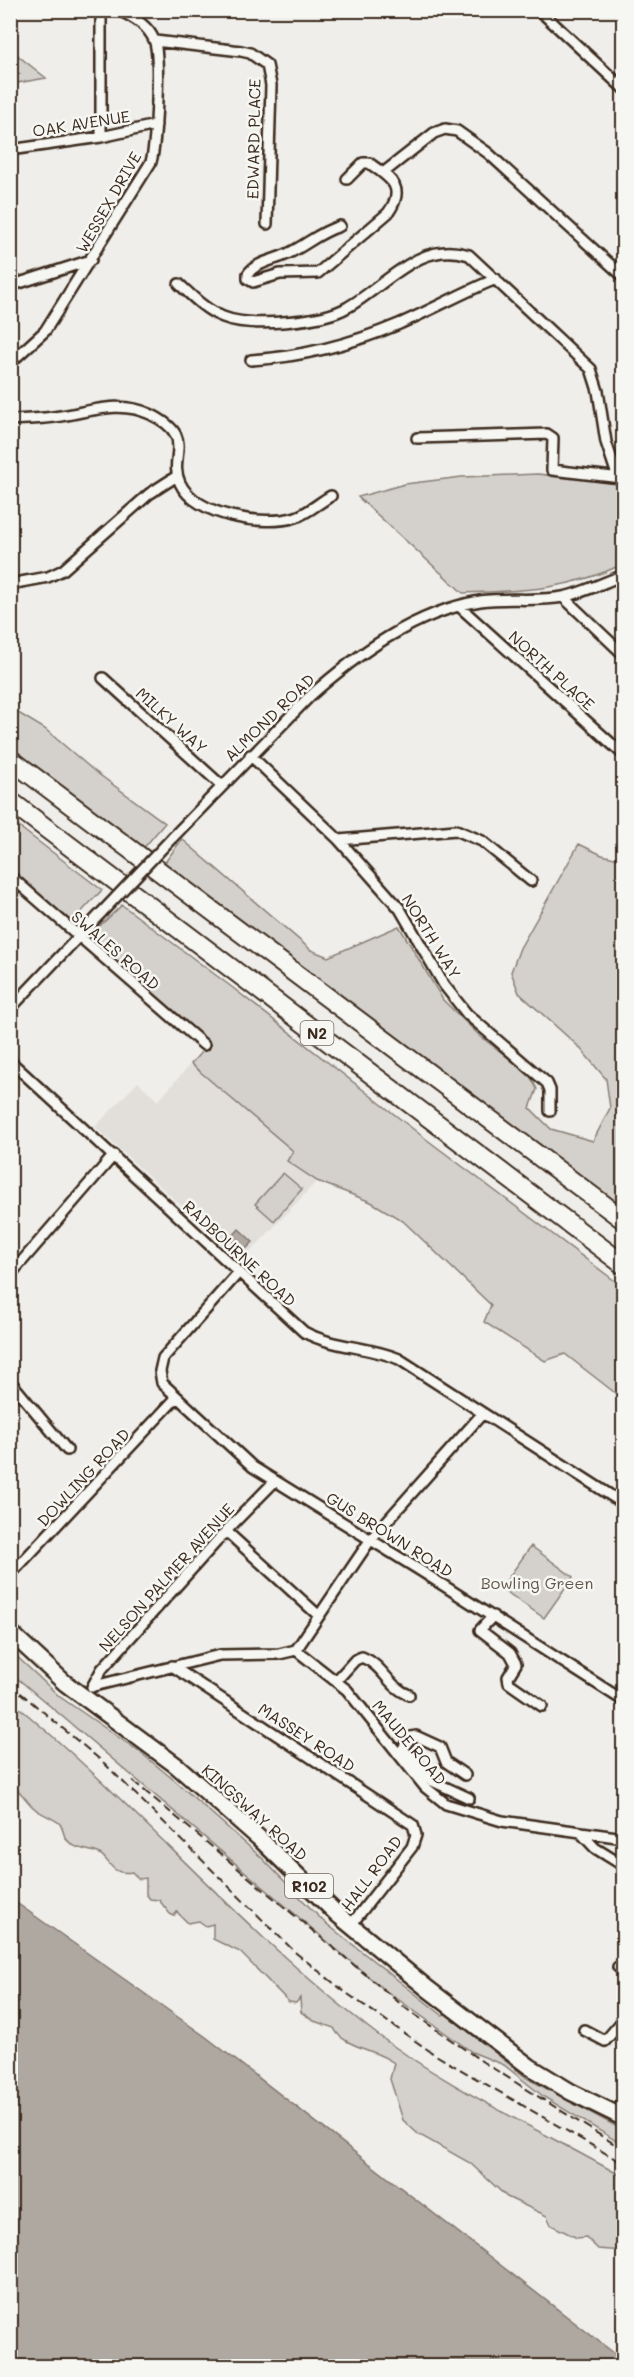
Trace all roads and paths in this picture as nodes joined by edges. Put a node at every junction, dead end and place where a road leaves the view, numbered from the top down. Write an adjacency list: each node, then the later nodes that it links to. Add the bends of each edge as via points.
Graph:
1 (101, 10): 7 (street)
2 (118, 10): 4 (street, via 146,27)
3 (539, 10): 5 (street)
4 (155, 41): 6 (street, WESSEX DRIVE); 11 (street, EDWARD PLACE, via 241,51 267,65 272,84)
5 (624, 89)
6 (156, 125): 7 (street, OAK AVENUE); 13 (street, WESSEX DRIVE, via 151,162)
7 (101, 137): 8 (street, OAK AVENUE)
8 (10, 150)
9 (385, 172): 10 (street, via 365,162); 12 (street, via 396,187 395,204 324,268 310,275 280,274 253,282 248,279 253,268); 14 (street, via 434,133 445,129 463,134)
10 (346, 179)
11 (267, 224)
12 (340, 226)
13 (91, 260): 17 (street); 19 (street, WESSEX DRIVE, via 45,331)
14 (624, 277)
15 (496, 279): 16 (street, via 469,255 430,253 413,260 342,311 305,319 250,322 215,314); 18 (street, via 382,331 293,356); 23 (street, via 591,369 606,442)
16 (179, 284)
17 (10, 286)
18 (252, 360)
19 (10, 363)
20 (10, 420): 22 (street, via 49,418 109,406 140,410 165,422 174,433 179,443)
21 (417, 438): 23 (street, via 547,434 553,438 552,470)
22 (177, 476): 24 (street, via 197,502 250,519 295,518); 26 (street, via 149,494 63,570)
23 (621, 478)
24 (331, 496)
25 (624, 575): 27 (street, ALMOND ROAD)
26 (10, 584)
27 (563, 597): 28 (street, ALMOND ROAD, via 497,599); 29 (street)
28 (460, 607): 31 (street, ALMOND ROAD, via 409,626 366,652 332,676); 32 (street, NORTH PLACE)
29 (624, 656)
30 (103, 678): 34 (street, MILKY WAY)
31 (250, 755): 34 (street, ALMOND ROAD); 36 (street, NORTH WAY)
32 (624, 755)
33 (10, 759): 45 (highway, N2)
34 (221, 785): 39 (street, ALMOND ROAD, bridge)
35 (10, 801): 46 (highway, N2)
36 (339, 840): 38 (street, via 456,830 482,841); 43 (street, NORTH WAY, via 400,909 457,1003 547,1083)
37 (10, 876): 39 (street, SWALES ROAD)
38 (531, 881)
39 (79, 938): 40 (street, ALMOND ROAD); 41 (street, SWALES ROAD)
40 (10, 1009)
41 (204, 1045)
42 (10, 1061): 44 (street, RADBOURNE ROAD)
43 (550, 1111)
44 (114, 1155): 47 (street); 48 (street, RADBOURNE ROAD)
45 (624, 1220)
46 (624, 1265)
47 (13, 1268)
48 (239, 1272): 50 (street, GUS BROWN ROAD, via 168,1352 160,1371 162,1383); 51 (street, RADBOURNE ROAD, via 304,1332 328,1342 383,1352 399,1359)
49 (10, 1381): 52 (street)
50 (176, 1398): 53 (street, GUS BROWN ROAD, via 253,1467); 57 (street, DOWLING ROAD)
51 (483, 1413): 54 (street, RADBOURNE ROAD); 56 (street)
52 (67, 1450)
53 (275, 1481): 55 (street, NELSON PALMER AVENUE); 56 (street, GUS BROWN ROAD)
54 (624, 1504)
55 (226, 1531): 58 (street); 64 (street, NELSON PALMER AVENUE, via 102,1669)
56 (371, 1539): 58 (street); 59 (street, GUS BROWN ROAD)
57 (10, 1575)
58 (318, 1615): 61 (street)
59 (493, 1616): 66 (street, GUS BROWN ROAD); 67 (street, via 480,1630 514,1656 516,1664 508,1677 509,1683)
60 (10, 1632): 64 (main road, KINGSWAY ROAD / R102, via 42,1664)
61 (296, 1650): 62 (street, via 220,1655); 63 (street, MAUDE ROAD)
62 (172, 1666): 64 (street); 73 (street, MASSEY ROAD, via 407,1820)
63 (337, 1680): 65 (street, via 362,1657 381,1669 393,1687); 68 (street, MAUDE ROAD)
64 (89, 1692): 75 (main road, KINGSWAY ROAD / R102, via 259,1838)
65 (409, 1695)
66 (624, 1701)
67 (542, 1706)
68 (401, 1752): 69 (street, via 416,1736 440,1747 446,1762); 70 (street, via 432,1781); 71 (street, MAUDE ROAD, via 425,1787 446,1804 502,1821)
69 (465, 1775)
70 (469, 1798)
71 (580, 1832): 72 (street, MAUDE ROAD); 74 (street)
72 (624, 1838)
73 (416, 1839): 75 (street, HALL ROAD)
74 (624, 1866)
75 (351, 1925): 79 (main road, KINGSWAY ROAD / R102, via 530,2067)
76 (624, 2019): 77 (street, via 604,2041)
77 (584, 2030)
78 (624, 2098): 79 (street)
79 (620, 2116)

